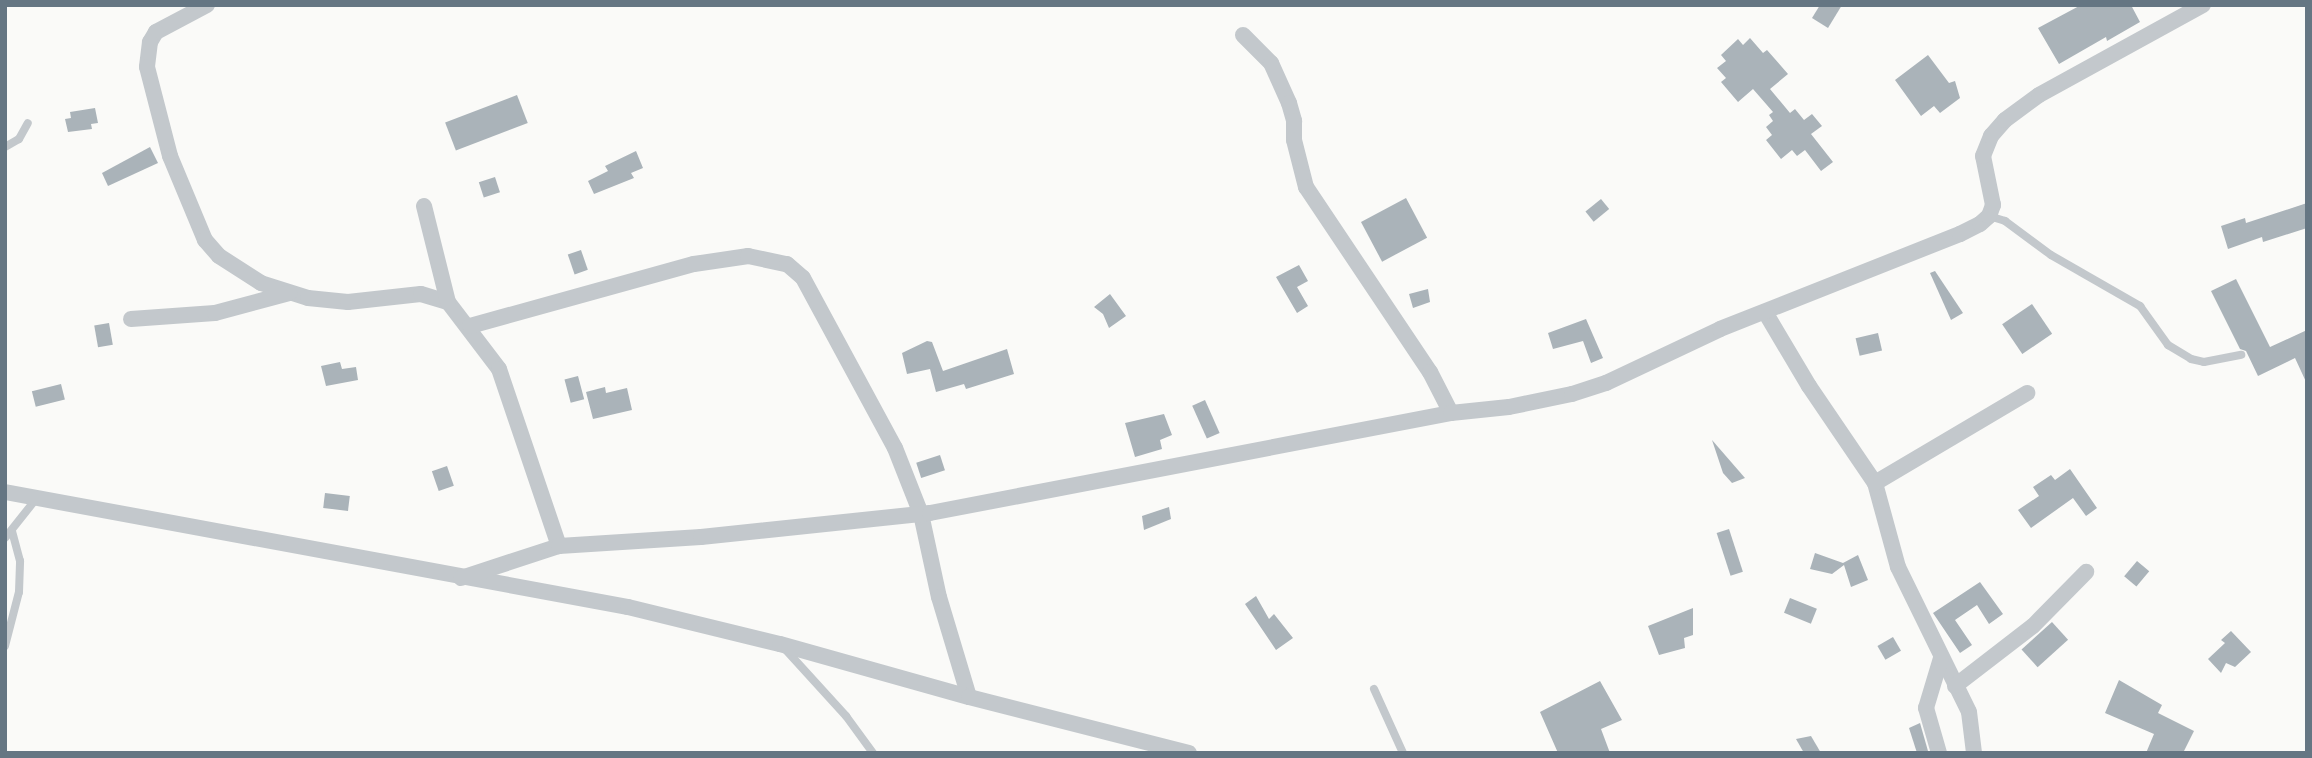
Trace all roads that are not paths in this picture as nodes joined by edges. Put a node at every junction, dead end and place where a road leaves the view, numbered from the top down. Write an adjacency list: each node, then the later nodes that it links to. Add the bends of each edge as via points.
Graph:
1 (207, 5): 8 (street, via 156,32 150,42 149,79 170,156 196,223 219,256 261,283)
2 (2203, 5): 7 (street, via 2039,95 2006,120 1991,136 1983,156 1992,193)
3 (1243, 35): 15 (street, via 1271,63 1289,103 1306,187 1430,372)
4 (28, 123): 5 (lane, via 19,139)
5 (5, 147)
6 (424, 206): 9 (street)
7 (1989, 216): 10 (street, via 1960,234); 13 (lane, via 2005,221 2052,255 2140,306 2168,345 2191,359 2204,362)
8 (289, 293): 9 (street, via 336,302 421,294); 11 (street, via 215,313)
9 (448, 302): 12 (street)
10 (1765, 312): 15 (street, via 1572,394); 16 (street)
11 (131, 319)
12 (470, 326): 19 (street, via 694,264 748,256 787,264 803,278 895,448); 22 (street, via 499,369)
13 (2241, 355)
14 (2027, 393): 16 (street)
15 (1451, 413): 19 (street)
16 (1875, 483): 27 (street, via 1898,567)
17 (5, 492): 18 (street)
18 (36, 499): 20 (lane); 24 (street)
19 (921, 514): 22 (street, via 701,537); 30 (street, via 939,597)
20 (12, 531): 21 (lane); 26 (lane, via 20,561 19,592)
21 (5, 538)
22 (559, 546): 24 (street)
23 (2086, 572): 28 (street, via 2040,620)
24 (461, 578): 25 (street, via 628,607)
25 (780, 644): 30 (street); 31 (lane)
26 (5, 646)
27 (1941, 658): 28 (street); 34 (street, via 1926,708)
28 (1955, 686): 35 (street, via 1973,723)
29 (1374, 690): 33 (lane)
30 (969, 697): 32 (street)
31 (873, 753)
32 (1189, 753)
33 (1403, 753)
34 (1939, 753)
35 (1974, 753)

